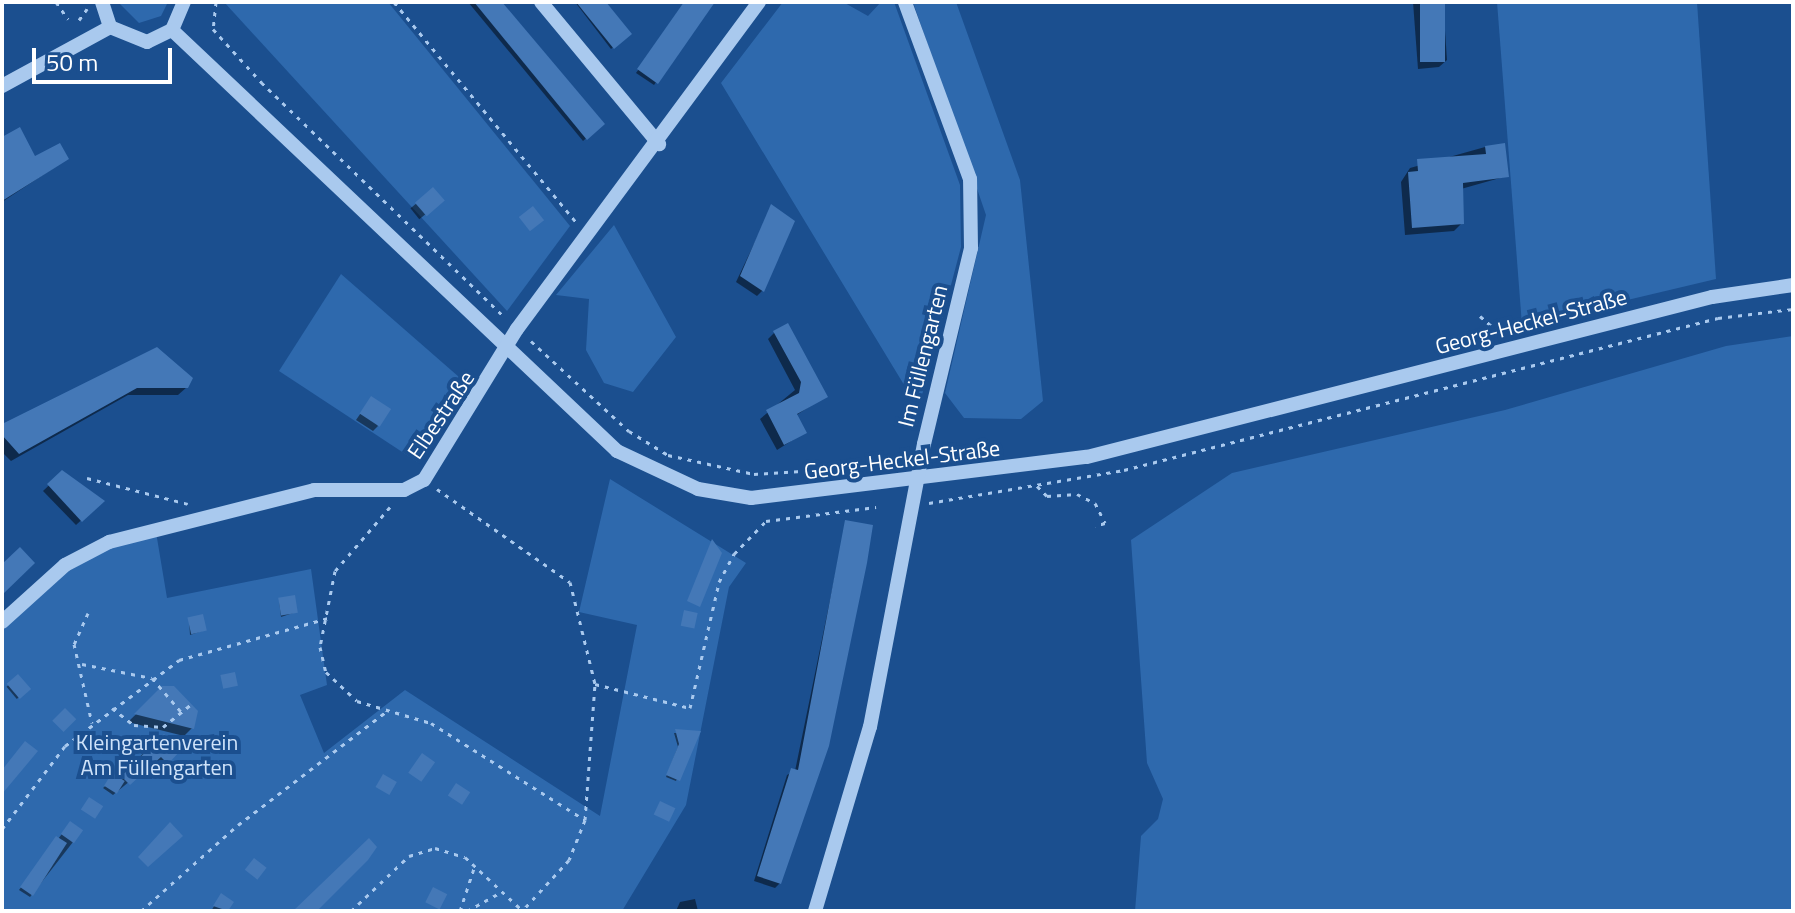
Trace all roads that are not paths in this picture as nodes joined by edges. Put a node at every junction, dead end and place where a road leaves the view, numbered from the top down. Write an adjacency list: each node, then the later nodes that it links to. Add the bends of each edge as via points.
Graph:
1 (102, 2): 6 (street)
2 (184, 2): 7 (street)
3 (541, 2): 9 (street)
4 (759, 2): 9 (street, Elbestraße)
5 (905, 2): 12 (street, Im Füllengarten, via 970,179 974,212)
6 (110, 27): 7 (street, via 147,42); 8 (street)
7 (172, 30): 11 (street, Georg-Heckel-Straße)
8 (2, 86)
9 (659, 144): 11 (street, Elbestraße, via 517,329)
10 (1793, 285): 12 (street, Georg-Heckel-Straße, via 1712,297 1087,457)
11 (508, 354): 12 (street, Georg-Heckel-Straße, via 617,451 698,489 751,498); 13 (street, Elbestraße, via 424,480 404,490 314,490 206,513 77,557)
12 (920, 481): 14 (street, Im Füllengarten, via 870,727)
13 (2, 622)
14 (815, 911)

